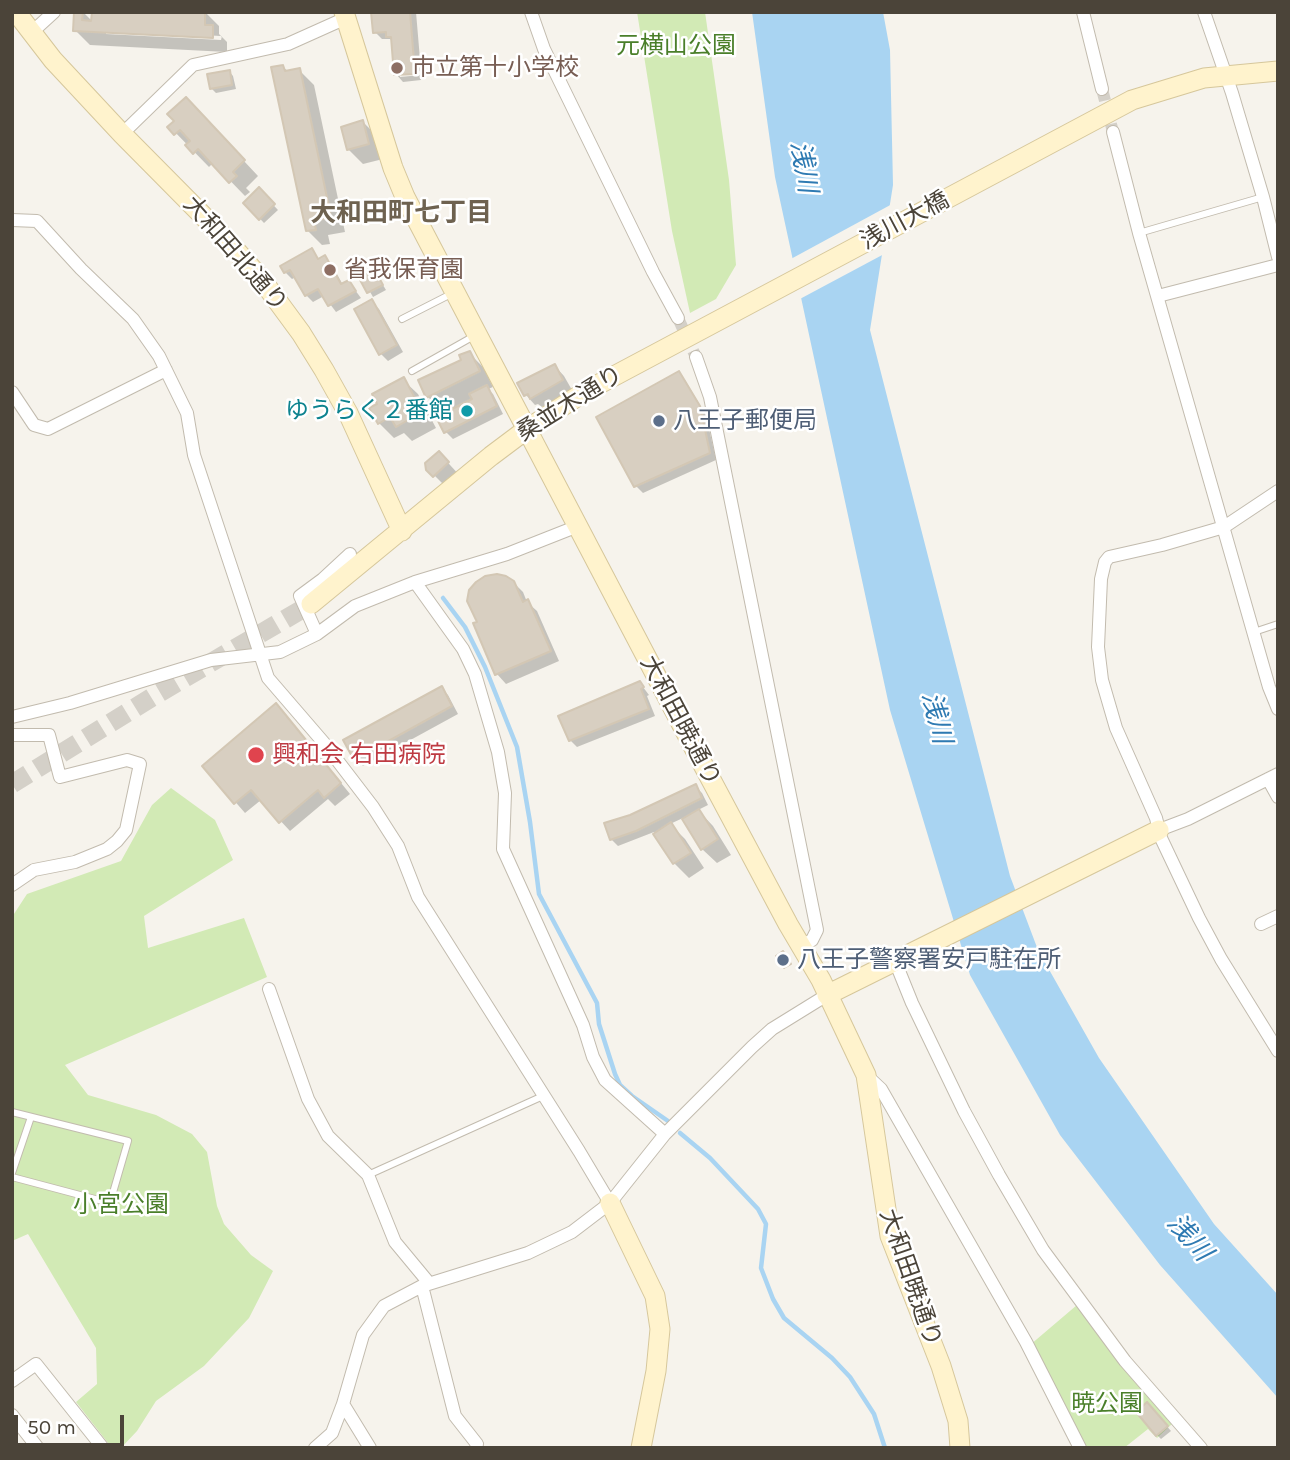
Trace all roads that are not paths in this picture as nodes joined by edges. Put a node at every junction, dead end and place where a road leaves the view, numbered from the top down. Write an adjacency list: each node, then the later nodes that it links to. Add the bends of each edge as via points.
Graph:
1 (54, 12): 7 (street)
2 (531, 12): 21 (street, via 544,49)
3 (1083, 12): 10 (street)
4 (1204, 12): 9 (street)
5 (345, 15): 12 (street, via 288,44 193,65); 18 (street, 大和田暁通り, via 393,168)
6 (16, 17): 7 (street, 大和田北通り)
7 (32, 33): 12 (street, 大和田北通り)
8 (1276, 73): 9 (street)
9 (1226, 75): 13 (street); 20 (street, 浅川大橋, via 1181,83 1132,100)
10 (1102, 89)
11 (1113, 132): 15 (street)
12 (122, 134): 32 (street, 大和田北通り, via 225,238 301,332 348,413)
13 (1263, 197): 15 (lane); 16 (street)
14 (12, 220): 25 (street, via 37,221 133,319)
15 (1139, 233): 19 (street)
16 (1278, 257)
17 (1278, 265): 19 (street)
18 (456, 291): 22 (lane); 23 (street, 大和田暁通り)
19 (1158, 296): 31 (street)
20 (755, 301): 28 (street, 桑並木通り, via 586,391)
21 (678, 318)
22 (402, 319)
23 (478, 334): 26 (lane); 28 (street, 大和田暁通り)
24 (696, 357): 49 (street, via 710,397 817,930)
25 (166, 370): 27 (street, via 48,429 34,425); 39 (street, via 187,413 194,455)
26 (412, 370)
27 (12, 392)
28 (527, 429): 30 (street, 大和田暁通り); 32 (street, 桑並木通り)
29 (1278, 491): 31 (street)
30 (578, 526): 34 (street); 49 (street, 大和田暁通り)
31 (1224, 527): 37 (street); 45 (street, via 1112,555 1103,569 1098,647 1102,680)
32 (402, 531): 35 (street, 桑並木通り)
33 (350, 554): 38 (street, via 300,596)
34 (415, 582): 38 (street, via 355,606); 58 (street, via 463,649 475,674 505,793 503,849 593,1057 605,1080)
35 (312, 604)
36 (1278, 624): 37 (lane)
37 (1254, 632): 40 (street)
38 (317, 634): 39 (street, via 288,649)
39 (259, 656): 41 (street, via 211,660); 55 (street, via 268,678 373,807 398,846 418,897)
40 (1278, 709)
41 (12, 717)
42 (12, 735): 46 (street, via 49,735 60,777 127,760 140,764 126,830 117,841 75,862 34,870)
43 (1273, 776): 44 (street); 45 (street)
44 (1278, 797)
45 (1153, 832): 50 (street); 53 (street, via 1242,995)
46 (12, 885)
47 (1278, 916): 48 (street)
48 (1261, 924)
49 (802, 946): 52 (street, 大和田暁通り)
50 (900, 959): 52 (street); 74 (street, via 912,1003 969,1121 1043,1250 1125,1361)
51 (269, 989): 60 (street, via 314,1112 328,1136)
52 (827, 995): 54 (street, 大和田暁通り); 58 (street, via 772,1029)
53 (1278, 1051)
54 (866, 1075): 72 (street, 大和田暁通り, via 890,1236 941,1366 958,1421); 73 (street, via 881,1089 1026,1342)
55 (543, 1096): 60 (lane); 61 (street)
56 (12, 1112): 57 (lane)
57 (30, 1117): 59 (lane); 59 (lane, via 128,1141 110,1203)
58 (665, 1134): 61 (street)
59 (12, 1175)
60 (368, 1175): 62 (street, via 395,1242)
61 (610, 1203): 62 (street, via 572,1231 528,1253); 71 (street, via 655,1296 660,1329)
62 (425, 1284): 64 (street, via 384,1306 363,1335); 70 (street, via 455,1416)
63 (12, 1381): 67 (street, via 36,1364)
64 (343, 1404): 68 (street, via 332,1433); 69 (street)
65 (12, 1415): 66 (street)
66 (38, 1448)
67 (103, 1448)
68 (315, 1448)
69 (370, 1448)
70 (476, 1448)
71 (641, 1448)
72 (960, 1448)
73 (1080, 1448)
74 (1201, 1448)

